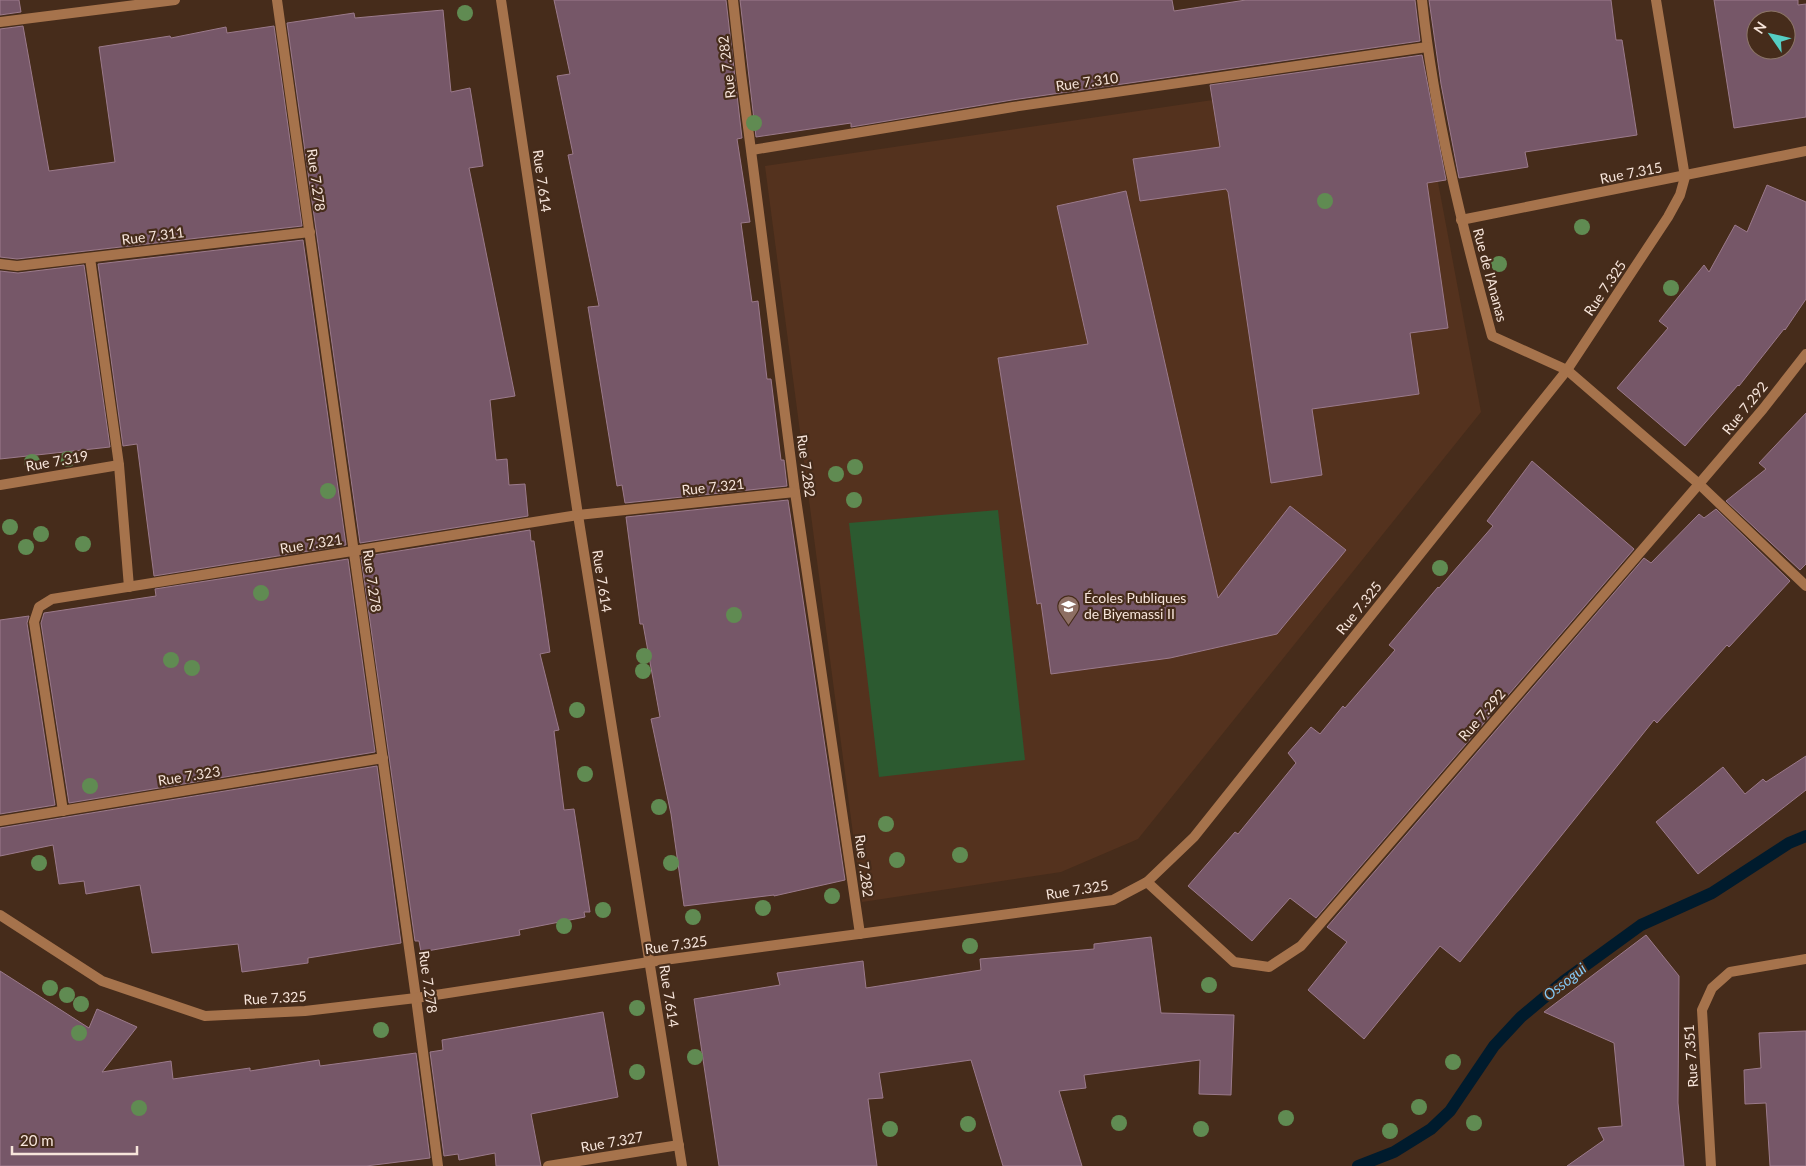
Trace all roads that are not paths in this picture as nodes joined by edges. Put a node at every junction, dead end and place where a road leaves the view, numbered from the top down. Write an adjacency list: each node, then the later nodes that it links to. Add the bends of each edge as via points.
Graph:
1 (175, 0): 7 (street)
2 (277, 0): 13 (street, Rue 7.278)
3 (501, 0): 22 (street, Rue 7.614)
4 (733, 0): 9 (street, Rue 7.282)
5 (1422, 0): 8 (street, Rue de l'Ananas)
6 (1656, 0): 11 (street, Rue 7.325)
7 (0, 22)
8 (1427, 47): 9 (street, Rue 7.310, via 1013,107); 12 (street, Rue de l'Ananas)
9 (752, 150): 21 (street, Rue 7.282)
10 (1806, 151): 11 (street, Rue 7.315)
11 (1685, 177): 12 (street, Rue 7.315); 17 (street, Rue 7.325, via 1668,217)
12 (1461, 220): 17 (street, Rue de l'Ananas, via 1492,336)
13 (310, 232): 14 (street, Rue 7.311); 23 (street, Rue 7.278)
14 (90, 258): 15 (street, Rue 7.311, via 17,266); 18 (street)
15 (0, 264)
16 (1806, 354): 19 (street, Rue 7.292)
17 (1567, 370): 19 (street, Rue de l'Ananas); 29 (street, Rue 7.325, via 1194,837)
18 (119, 465): 20 (street, Rue 7.319); 25 (street)
19 (1699, 484): 24 (street, Rue de l'Ananas); 29 (street, Rue 7.292, via 1302,946 1269,967 1234,962)
20 (0, 485)
21 (795, 492): 22 (street, Rue 7.321); 31 (street, Rue 7.282)
22 (578, 515): 23 (street, Rue 7.321); 33 (street, Rue 7.614)
23 (354, 551): 25 (street, Rue 7.321); 26 (street, Rue 7.278)
24 (1806, 586)
25 (129, 588): 27 (street, Rue 7.321, via 52,599 39,607 34,622)
26 (383, 758): 27 (street, Rue 7.323); 34 (street, Rue 7.278)
27 (63, 811): 28 (street, Rue 7.323)
28 (0, 821)
29 (1147, 882): 31 (street, Rue 7.325, via 1113,900)
30 (0, 915): 34 (street, Rue 7.325, via 102,982 205,1016 305,1011)
31 (860, 934): 33 (street, Rue 7.325)
32 (1806, 959): 39 (street, Rue 7.351, via 1730,972 1712,988 1702,1010)
33 (649, 962): 34 (street, Rue 7.325); 35 (street, Rue 7.614)
34 (416, 998): 36 (street, Rue 7.278)
35 (679, 1145): 37 (street, Rue 7.327); 38 (street, Rue 7.614)
36 (438, 1166)
37 (548, 1166)
38 (682, 1166)
39 (1711, 1166)

